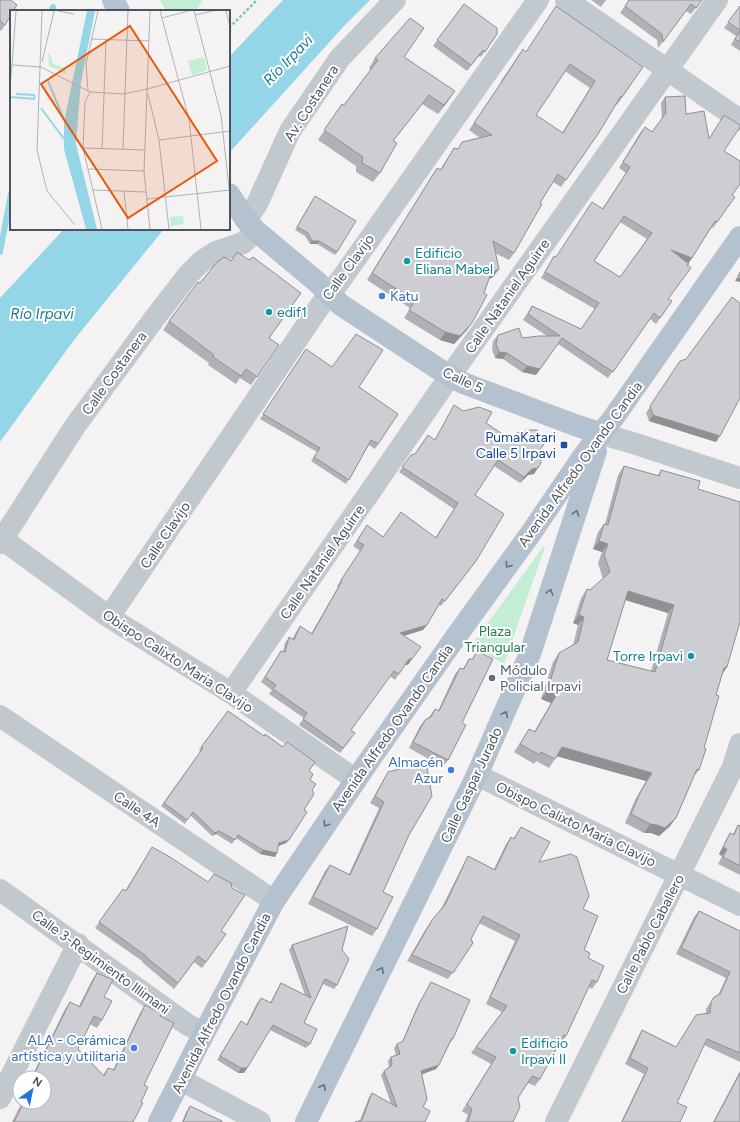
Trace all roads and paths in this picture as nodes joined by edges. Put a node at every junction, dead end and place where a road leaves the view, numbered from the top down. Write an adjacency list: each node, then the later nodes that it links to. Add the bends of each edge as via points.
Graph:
1 (113, 0): 7 (main road)
2 (257, 0): 8 (path)
3 (396, 0): 12 (street, Av. Costanera, via 340,58 290,131 257,204)
4 (538, 0): 14 (street, Calle Clavijo)
5 (566, 0): 9 (street)
6 (717, 0): 9 (street, Calle Nataniel Aguirre)
7 (118, 10)
8 (230, 27)
9 (668, 70): 10 (street); 15 (street, Calle Nataniel Aguirre)
10 (740, 120)
11 (232, 198): 12 (main road, Calle 5)
12 (251, 225): 14 (main road, Calle 5); 18 (street, Calle Costanera, via 243,243 216,252 188,275 75,426)
13 (740, 237): 16 (main road, Avenida Alfredo Ovando Candia)
14 (329, 294): 15 (main road, Calle 5, via 341,305); 19 (street, Calle Clavijo)
15 (450, 376): 16 (main road, Calle 5); 20 (street, Calle Nataniel Aguirre)
16 (602, 434): 17 (street, Calle 5); 23 (main road, Calle Gaspar Jurado, one-way to 16, via 530,654); 24 (main road, Avenida Alfredo Ovando Candia, one-way to 24, via 584,455)
17 (740, 478)
18 (1, 541): 19 (street, Obispo Calixto Maria Clavijo)
19 (109, 617): 20 (street, Obispo Calixto Maria Clavijo)
20 (232, 693): 24 (street, Obispo Calixto Maria Clavijo)
21 (0, 716): 27 (street, Calle 4A)
22 (740, 744): 25 (street, Calle Pablo Caballero, via 733,767)
23 (477, 775): 25 (street, Obispo Calixto Maria Clavijo); 35 (main road, Calle Gaspar Jurado, one-way to 23)
24 (356, 780): 27 (main road, Avenida Alfredo Ovando Candia, one-way to 27)
25 (680, 875): 28 (street, Obispo Calixto Maria Clavijo); 36 (street, Calle Pablo Caballero)
26 (0, 890): 29 (street, Calle 3-Regimiento Illimani)
27 (274, 901): 30 (main road, Avenida Alfredo Ovando Candia)
28 (740, 905)
29 (78, 944): 30 (street, Calle 3-Regimiento Illimani, via 188,1025); 32 (street)
30 (204, 1033): 31 (main road, Avenida Alfredo Ovando Candia)
31 (181, 1080): 33 (main road, Avenida Alfredo Ovando Candia); 34 (street)
32 (0, 1098)
33 (160, 1122)
34 (260, 1122)
35 (306, 1122)
36 (556, 1122)

